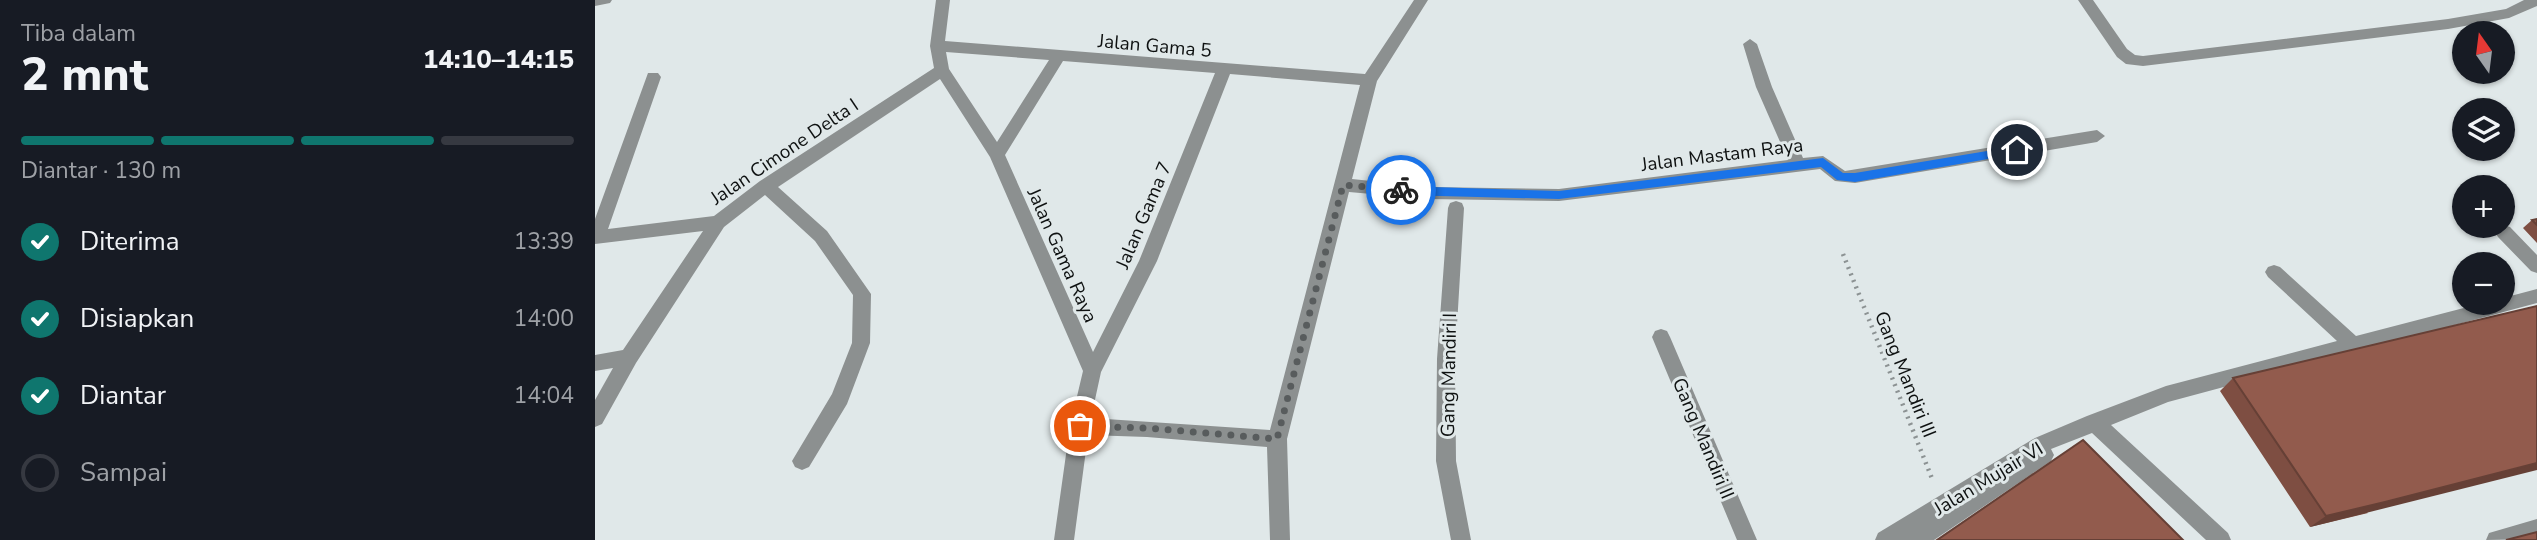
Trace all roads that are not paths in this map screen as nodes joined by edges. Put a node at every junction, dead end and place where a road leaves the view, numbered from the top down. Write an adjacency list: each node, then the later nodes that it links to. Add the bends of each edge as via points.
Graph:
1 (605, 0): 6 (street)
2 (943, 0): 8 (street, Jalan Gama Raya)
3 (1421, 0): 13 (street)
4 (2085, 0): 5 (street, via 2122,53 2143,61 2448,24 2509,13)
5 (2537, 0)
6 (595, 1)
7 (1750, 44): 16 (street)
8 (937, 46): 9 (street, Jalan Gama 5); 10 (street, Jalan Gama Raya)
9 (1059, 56): 11 (street, Jalan Gama 5); 15 (street)
10 (942, 70): 15 (street, Jalan Gama Raya); 18 (street, Jalan Cimone Delta I)
11 (1224, 71): 13 (street, Jalan Gama 5); 30 (street, Jalan Gama 7, via 1167,216 1116,330)
12 (653, 77): 21 (street)
13 (1370, 80): 17 (street)
14 (2097, 136): 16 (street, Jalan Mastam Raya, via 1855,177 1840,177 1823,162)
15 (997, 155): 30 (street, Jalan Gama Raya)
16 (1798, 165): 17 (street, Jalan Mastam Raya, via 1559,195 1428,193)
17 (1343, 185): 34 (street)
18 (766, 186): 20 (street, Jalan Cimone Delta I); 36 (street, via 821,236 862,294 861,343 840,398)
19 (1456, 208): 40 (street, Gang Mandiri I, via 1446,359 1446,461)
20 (718, 222): 21 (street, Jalan Cimone Delta I); 28 (street)
21 (596, 237)
22 (2510, 238): 23 (street)
23 (2537, 266)
24 (2274, 272): 27 (street)
25 (2537, 296): 27 (street, Jalan Mujair VI)
26 (1661, 337): 41 (street, Gang Mandiri II)
27 (2354, 345): 32 (street, Jalan Mujair VI, via 2167,394)
28 (629, 357): 29 (street); 31 (street)
29 (595, 363)
30 (1092, 371): 33 (street)
31 (595, 418)
32 (2094, 422): 35 (street, Jalan Mujair VI); 44 (street)
33 (1080, 426): 34 (street); 38 (street)
34 (1277, 439): 39 (street)
35 (2042, 444): 42 (street, Jalan Mujair VI); 43 (street, via 2044,455)
36 (803, 461)
37 (2537, 529): 45 (street)
38 (1064, 540)
39 (1280, 540)
40 (1461, 540)
41 (1747, 540)
42 (1885, 540)
43 (1916, 540)
44 (2221, 540)
45 (2495, 540)

